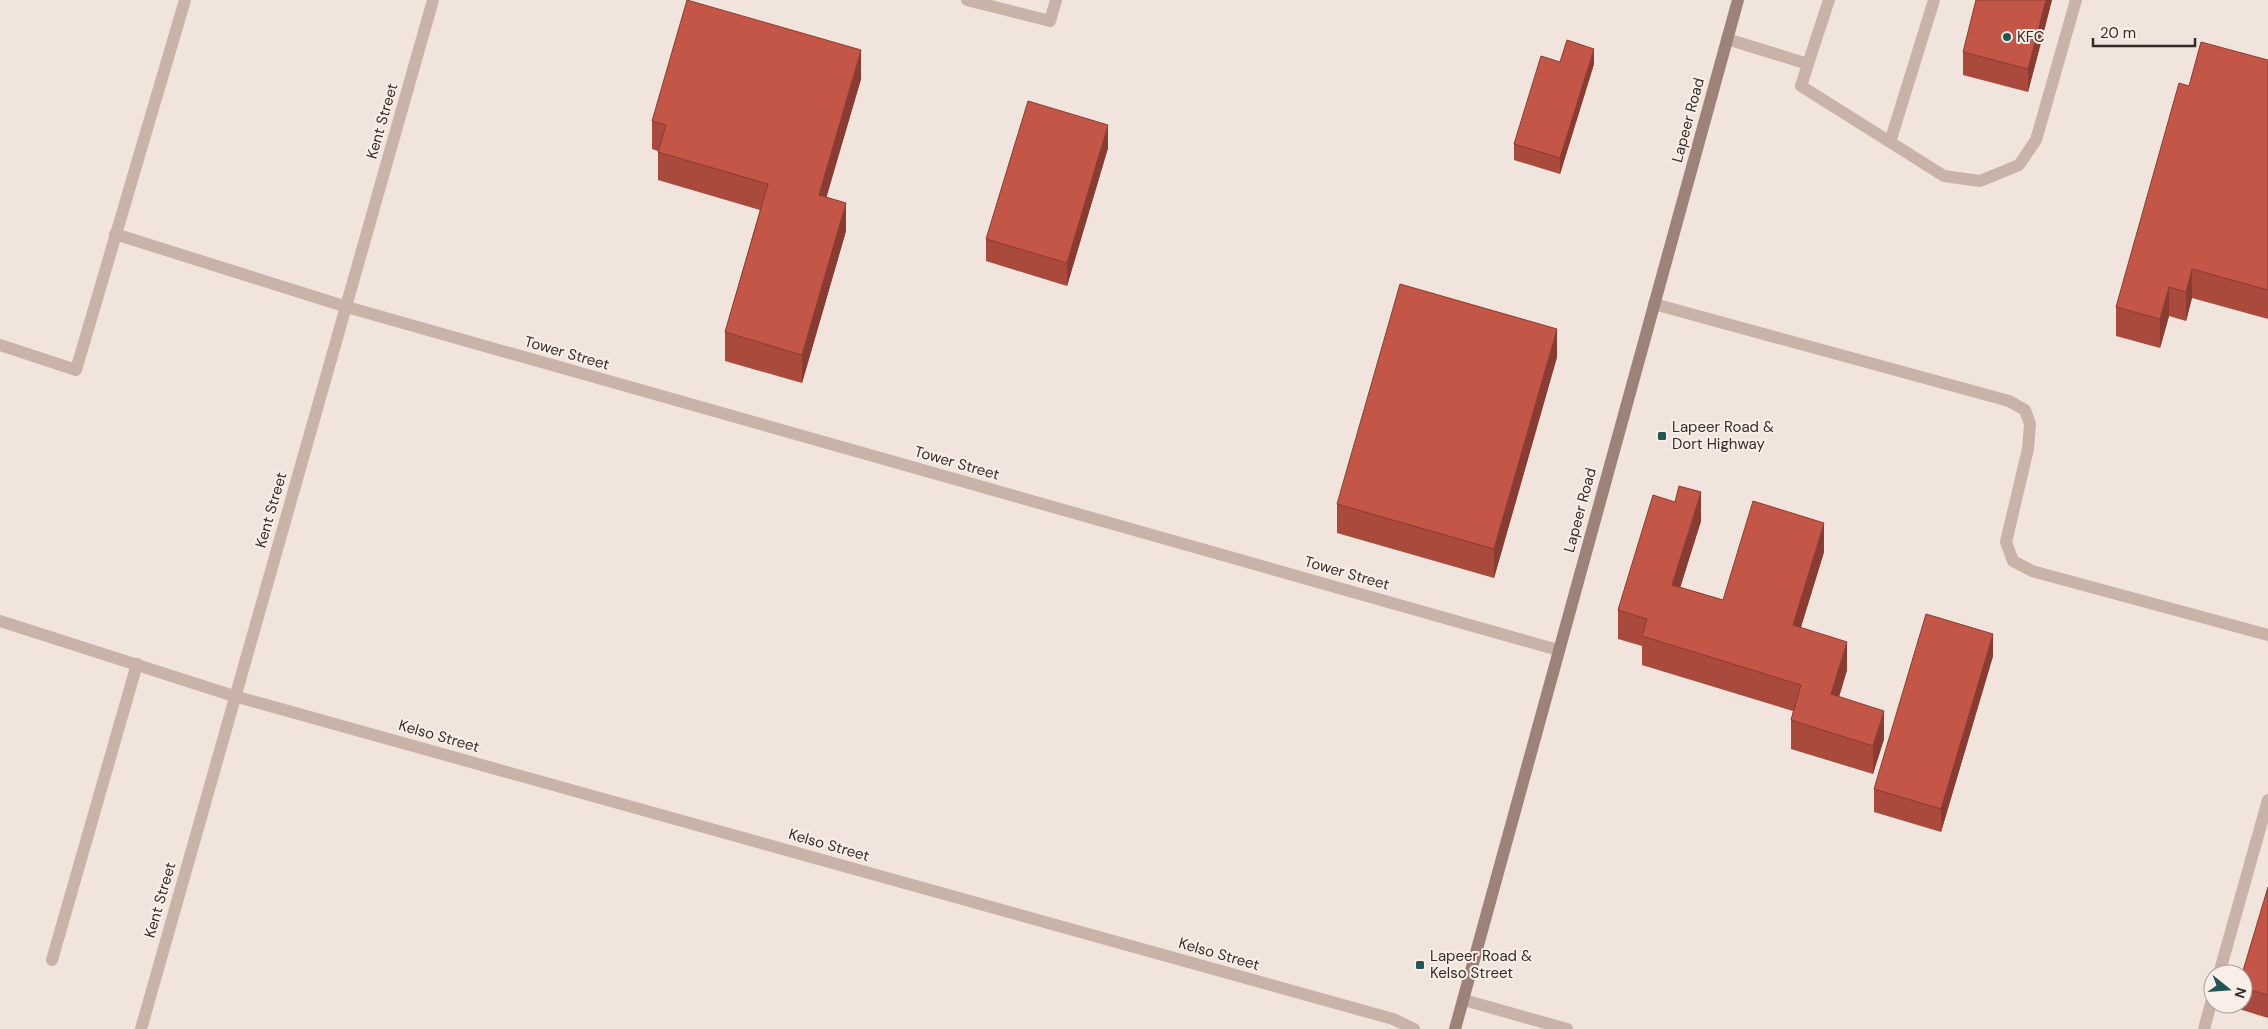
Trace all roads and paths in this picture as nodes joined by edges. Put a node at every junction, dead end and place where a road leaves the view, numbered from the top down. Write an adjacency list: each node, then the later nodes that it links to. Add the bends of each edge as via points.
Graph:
1 (185, 0): 12 (street)
2 (433, 0): 14 (street, Kent Street)
3 (968, 0): 4 (street, via 1050,21)
4 (1056, 0)
5 (1738, 0): 9 (main road, Lapeer Road)
6 (1829, 0): 10 (street)
7 (1934, 0): 11 (street)
8 (2076, 0): 11 (street, via 2036,140 2019,165 1980,180 1944,176)
9 (1728, 39): 10 (street); 13 (main road, Lapeer Road)
10 (1808, 64): 11 (street, via 1801,86)
11 (1890, 142)
12 (115, 234): 14 (street, Tower Street); 15 (street, via 76,370)
13 (1654, 304): 17 (street, via 2009,401 2025,410 2030,424 2028,449 2006,542 2013,561 2032,571); 18 (main road, Lapeer Road)
14 (347, 307): 18 (street, Tower Street); 20 (street, Kent Street)
15 (0, 345)
16 (0, 621): 19 (street, Kelso Street)
17 (2268, 635)
18 (1558, 650): 24 (main road, Lapeer Road)
19 (137, 664): 20 (street, Kelso Street); 22 (street)
20 (234, 696): 26 (street, Kent Street); 27 (street, Kelso Street, via 1384,1017)
21 (2268, 800): 23 (street)
22 (52, 960)
23 (2222, 964)
24 (1464, 1000): 28 (main road, Lapeer Road); 29 (street)
25 (2208, 1014): 30 (street)
26 (141, 1029)
27 (1414, 1029)
28 (1456, 1029)
29 (1567, 1029)
30 (2204, 1029)

